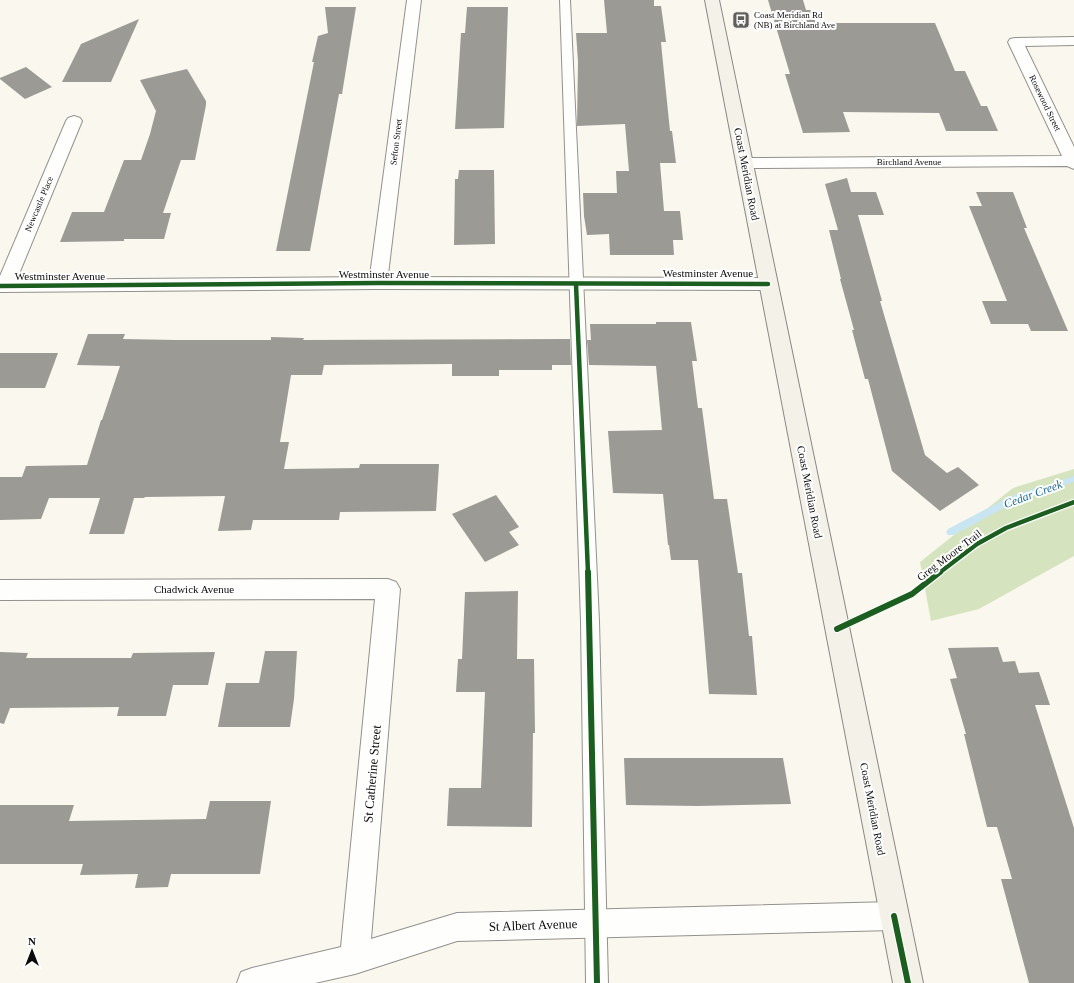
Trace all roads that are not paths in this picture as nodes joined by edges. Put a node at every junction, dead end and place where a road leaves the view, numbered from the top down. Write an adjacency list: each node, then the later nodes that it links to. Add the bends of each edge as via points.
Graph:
1 (414, 0): 8 (street, Sefton Street)
2 (565, 0): 9 (lane)
3 (712, 0): 7 (main road, Coast Meridian Road)
4 (1074, 41): 6 (street, Rosewood Street, via 1015,42)
5 (74, 121): 11 (street, Newcastle Place)
6 (1073, 162): 7 (street, Birchland Avenue)
7 (745, 163): 10 (main road, Coast Meridian Road)
8 (378, 283): 9 (street, Westminster Avenue); 11 (street, Westminster Avenue)
9 (576, 284): 10 (street, Westminster Avenue); 15 (lane, via 590,621)
10 (768, 284): 14 (main road, Coast Meridian Road)
11 (2, 286)
12 (388, 589): 13 (street, Chadwick Avenue); 16 (street, St Catherine Street)
13 (0, 590)
14 (894, 916): 15 (street, St Albert Avenue); 19 (main road, Coast Meridian Road)
15 (596, 922): 16 (street, St Albert Avenue, via 457,927); 18 (lane)
16 (355, 959): 17 (street, St Albert Avenue)
17 (252, 983)
18 (597, 983)
19 (908, 983)

